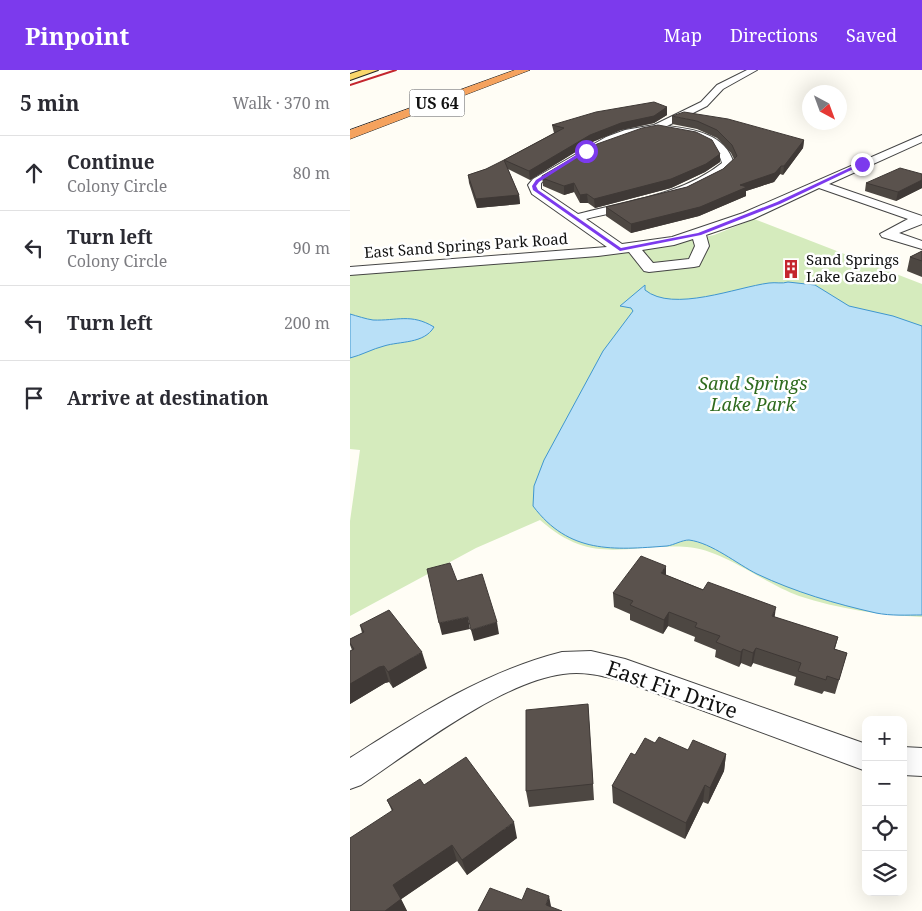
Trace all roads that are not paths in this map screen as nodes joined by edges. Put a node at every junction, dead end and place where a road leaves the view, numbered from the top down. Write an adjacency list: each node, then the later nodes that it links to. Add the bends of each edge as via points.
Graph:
1 (373, 70): 5 (main road)
2 (498, 70): 6 (highway, US 64)
3 (525, 70): 8 (highway, US 64)
4 (753, 70): 7 (street, via 720,87 704,104)
5 (350, 78)
6 (350, 124)
7 (658, 128): 12 (street, via 613,138 537,181 536,190); 12 (street, via 707,138 727,154 728,164 714,176 685,188)
8 (350, 135)
9 (922, 138): 10 (street, East Sand Springs Park Road)
10 (818, 184): 11 (street); 13 (street, East Sand Springs Park Road)
11 (919, 216): 14 (street, via 887,234)
12 (576, 218): 15 (street)
13 (699, 234): 15 (street, East Sand Springs Park Road); 15 (street, via 702,246 694,262 649,268)
14 (922, 246)
15 (626, 249): 16 (street, East Sand Springs Park Road)
16 (350, 271)
17 (862, 757): 20 (street, East Fir Drive, via 625,670 591,662 559,664 494,686)
18 (907, 761): 19 (street)
19 (922, 762)
20 (350, 775)

